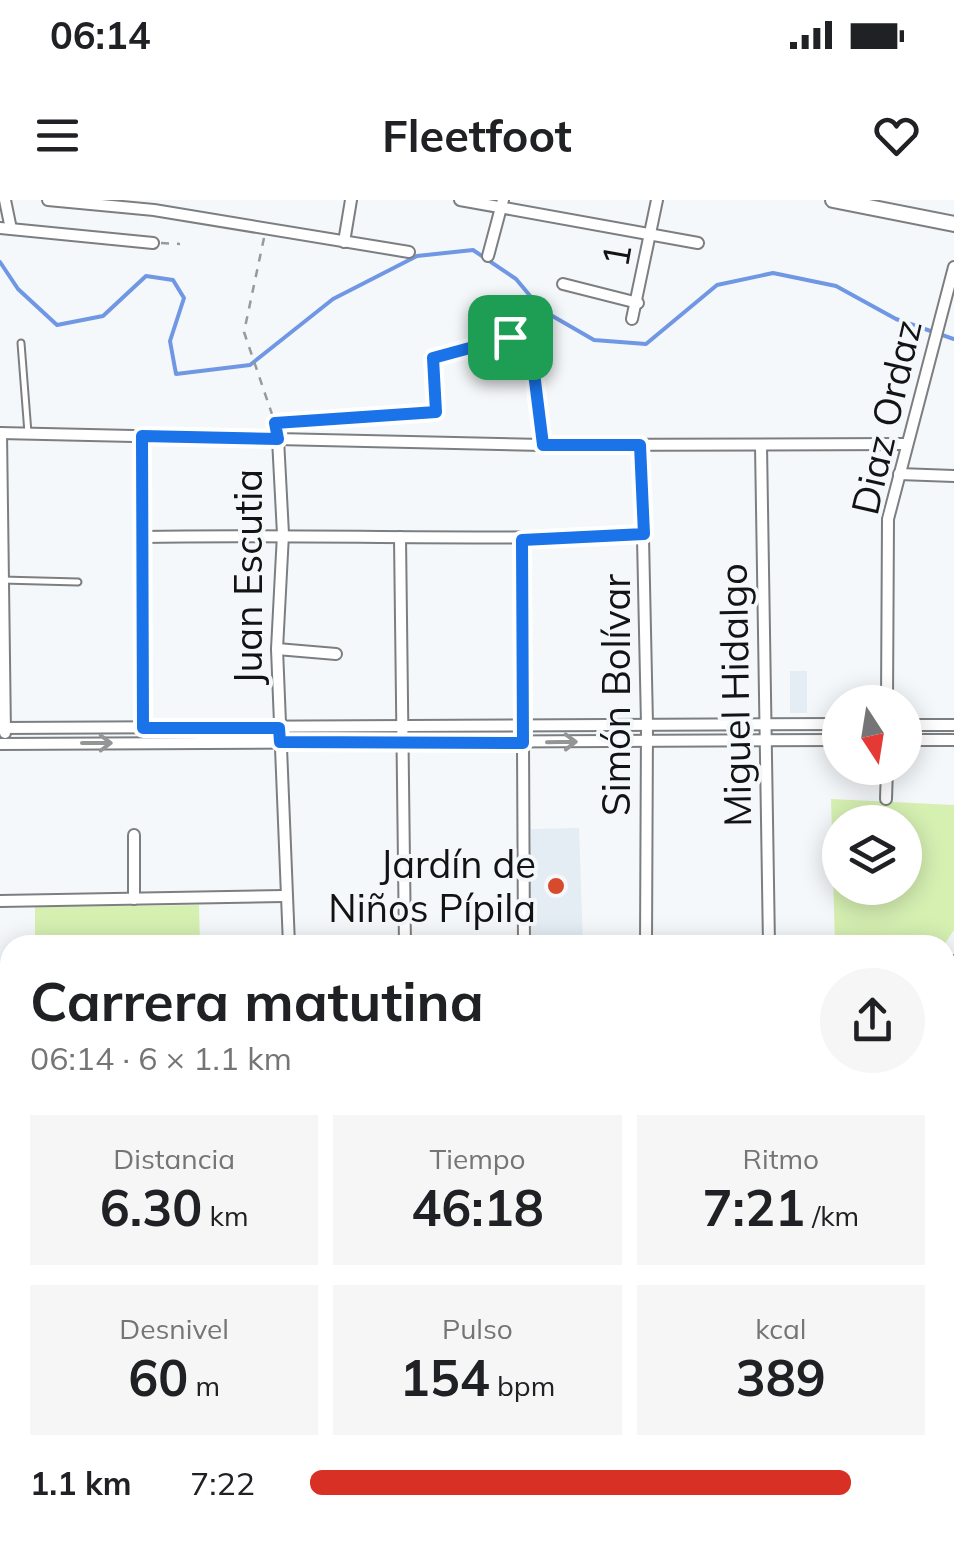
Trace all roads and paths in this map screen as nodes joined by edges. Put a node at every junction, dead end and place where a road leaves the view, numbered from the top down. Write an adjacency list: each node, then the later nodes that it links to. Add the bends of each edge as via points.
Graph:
1 (5, 200): 9 (street)
2 (48, 200): 10 (street)
3 (351, 200): 12 (street)
4 (460, 200): 7 (street)
5 (657, 200): 11 (street, 1)
6 (833, 200): 8 (main road)
7 (502, 204): 11 (street); 17 (street)
8 (954, 224)
9 (5, 228): 13 (street)
10 (266, 228): 12 (street); 28 (path, Juan Escutia, via 244,332 275,423 436,412 433,358 510,337 534,373)
11 (650, 236): 14 (street); 20 (street, 1)
12 (344, 242): 16 (street)
13 (153, 243): 15 (path)
14 (698, 243)
15 (180, 244)
16 (409, 252)
17 (488, 256)
18 (954, 267): 27 (street, Diaz Ordaz)
19 (563, 284): 20 (street)
20 (638, 303): 21 (street, 1)
21 (632, 320)
22 (20, 344): 24 (lane)
23 (0, 433): 24 (street); 38 (street)
24 (28, 433): 25 (street)
25 (142, 436): 26 (street); 35 (street)
26 (278, 439): 28 (street); 33 (street, Juan Escutia)
27 (908, 444): 30 (street); 31 (street, Diaz Ordaz)
28 (543, 445): 29 (street)
29 (640, 445): 30 (street); 34 (street, Simón Bolívar)
30 (761, 445): 44 (street, Miguel Hidalgo)
31 (899, 474): 32 (street); 42 (street, Diaz Ordaz, via 888,519)
32 (954, 476)
33 (282, 534): 35 (street); 36 (street); 40 (street, Juan Escutia)
34 (644, 534): 37 (street); 43 (street, Simón Bolívar)
35 (141, 537): 51 (street)
36 (400, 538): 37 (street); 48 (street)
37 (522, 540): 49 (street)
38 (2, 580): 39 (lane); 50 (street)
39 (78, 582)
40 (277, 650): 41 (street); 52 (street, Juan Escutia)
41 (336, 654)
42 (887, 685)
43 (647, 724): 44 (street); 49 (street); 54 (street, Simón Bolívar)
44 (766, 724): 45 (street); 53 (street, Miguel Hidalgo)
45 (822, 724)
46 (954, 724): 47 (street)
47 (922, 725)
48 (403, 726): 49 (street); 52 (street); 60 (street)
49 (523, 727): 61 (street)
50 (2, 728): 51 (street); 62 (street)
51 (143, 728): 52 (street); 58 (street)
52 (279, 728): 59 (street, Juan Escutia)
53 (766, 739): 54 (street); 55 (street); 73 (street, Miguel Hidalgo)
54 (647, 740): 61 (street, one-way to 54); 72 (street, Simón Bolívar)
55 (822, 740)
56 (922, 740): 57 (street)
57 (954, 740)
58 (143, 742): 59 (street); 62 (street, one-way to 58)
59 (280, 742): 60 (street); 66 (street, Juan Escutia)
60 (403, 742): 61 (street); 70 (street)
61 (523, 743): 71 (street)
62 (3, 744)
63 (886, 785): 64 (street)
64 (886, 799)
65 (134, 835): 67 (street)
66 (284, 896): 67 (street); 69 (street, Juan Escutia)
67 (134, 899): 68 (street)
68 (0, 902)
69 (288, 935)
70 (405, 935)
71 (524, 935)
72 (646, 935)
73 (769, 935)

